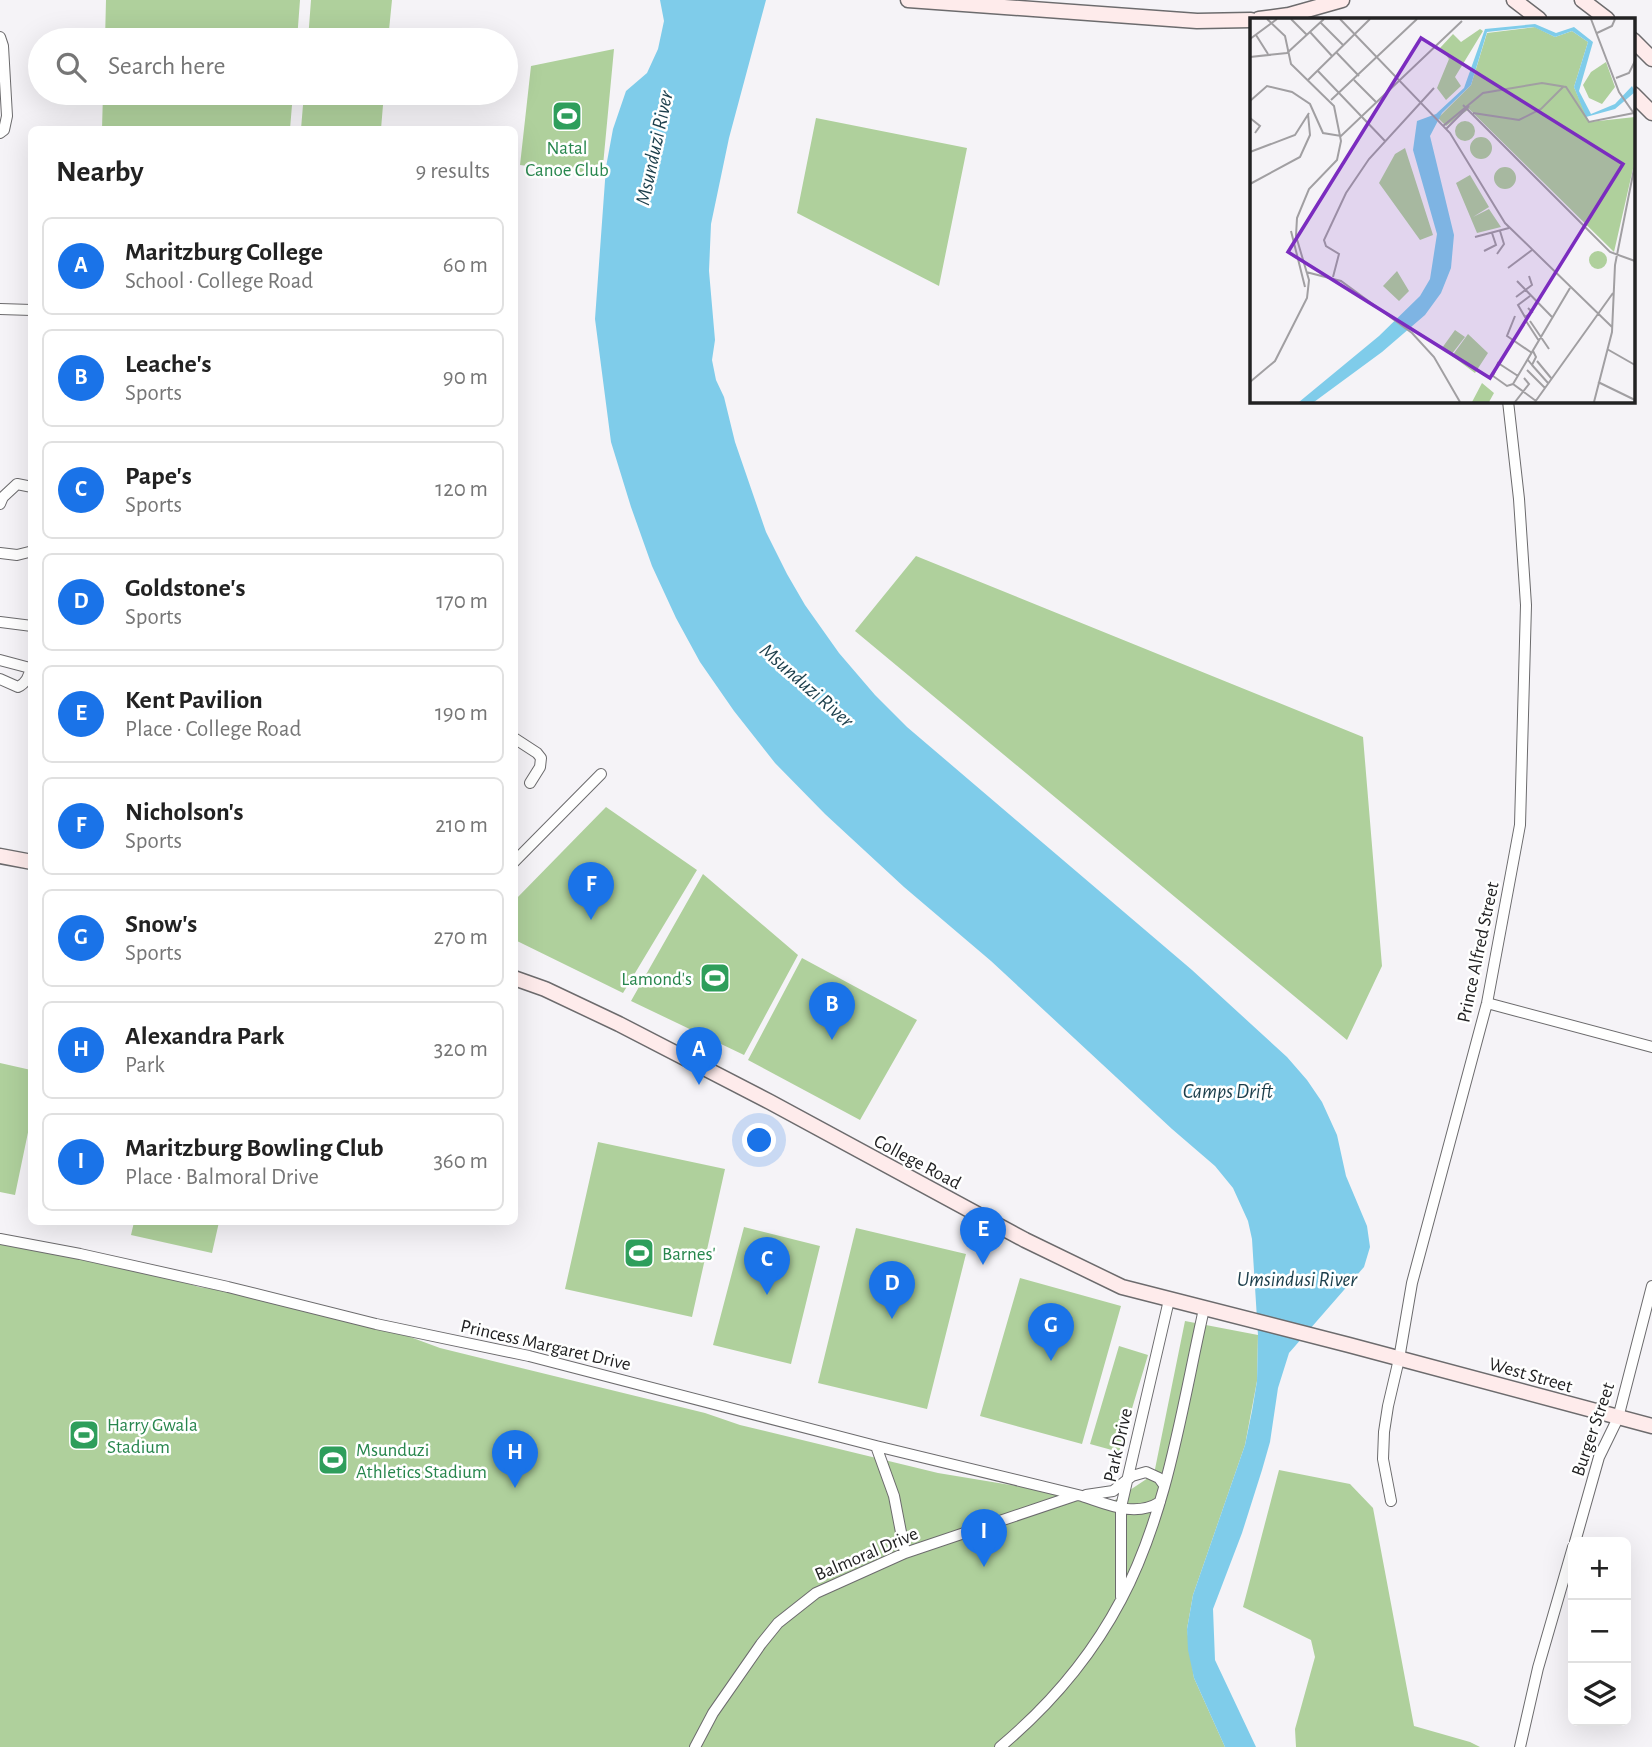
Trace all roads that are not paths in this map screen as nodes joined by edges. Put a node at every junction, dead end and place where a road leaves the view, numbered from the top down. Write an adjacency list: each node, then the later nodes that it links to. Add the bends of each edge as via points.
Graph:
1 (908, 0): 8 (street, via 1197,21)
2 (1342, 0): 5 (street)
3 (1514, 0): 6 (street)
4 (1582, 0): 7 (street)
5 (1290, 17)
6 (1538, 18)
7 (1606, 18)
8 (1250, 20)
9 (0, 37): 14 (street, via 8,116)
10 (1634, 41): 11 (street)
11 (1652, 59)
12 (1634, 94): 13 (street)
13 (1652, 113)
14 (0, 133)
15 (0, 309): 16 (street)
16 (28, 310)
17 (1508, 402): 35 (street, Prince Alfred Street, via 1526,605 1520,825)
18 (28, 485): 19 (street, via 9,489)
19 (0, 504)
20 (28, 552): 21 (street)
21 (0, 553)
22 (0, 622): 23 (street)
23 (28, 626)
24 (0, 660): 25 (street)
25 (28, 667)
26 (28, 675): 27 (street, via 18,687)
27 (0, 679)
28 (518, 741): 30 (street, via 541,758)
29 (601, 774): 32 (street)
30 (530, 783)
31 (0, 856): 33 (street)
32 (518, 857)
33 (28, 861)
34 (518, 979): 39 (street, College Road, via 619,1024 771,1102 1025,1240 1122,1287)
35 (1487, 1003): 36 (street); 41 (street, Prince Alfred Street, via 1412,1283)
36 (1652, 1047)
37 (0, 1239): 44 (street, Princess Margaret Drive, via 528,1356)
38 (1652, 1286): 42 (street, Burger Street)
39 (1169, 1300): 40 (street, College Road); 45 (street, Park Drive)
40 (1204, 1309): 41 (street, College Road); 46 (street)
41 (1399, 1359): 42 (street, West Street); 48 (street, Prince Alfred Street, via 1384,1432 1383,1459)
42 (1618, 1418): 43 (street, West Street); 51 (street, Burger Street, via 1599,1457)
43 (1652, 1426)
44 (876, 1447): 47 (street, Princess Margaret Drive); 52 (street, via 894,1496)
45 (1125, 1483): 46 (street, via 1146,1472); 47 (street, Princess Margaret Drive, via 1113,1491); 50 (street, Park Drive)
46 (1164, 1485): 49 (street)
47 (1080, 1496): 50 (street, Princess Margaret Drive); 52 (street, Balmoral Drive)
48 (1391, 1501)
49 (1160, 1502): 50 (street, via 1143,1510); 54 (street)
50 (1121, 1507): 54 (street, Park Drive)
51 (1576, 1537)
52 (905, 1553): 55 (street, Balmoral Drive, via 832,1584 778,1623 713,1713)
53 (1568, 1564): 57 (street)
54 (1121, 1601): 56 (street, via 1054,1697)
55 (695, 1747)
56 (1000, 1747)
57 (1520, 1747)

